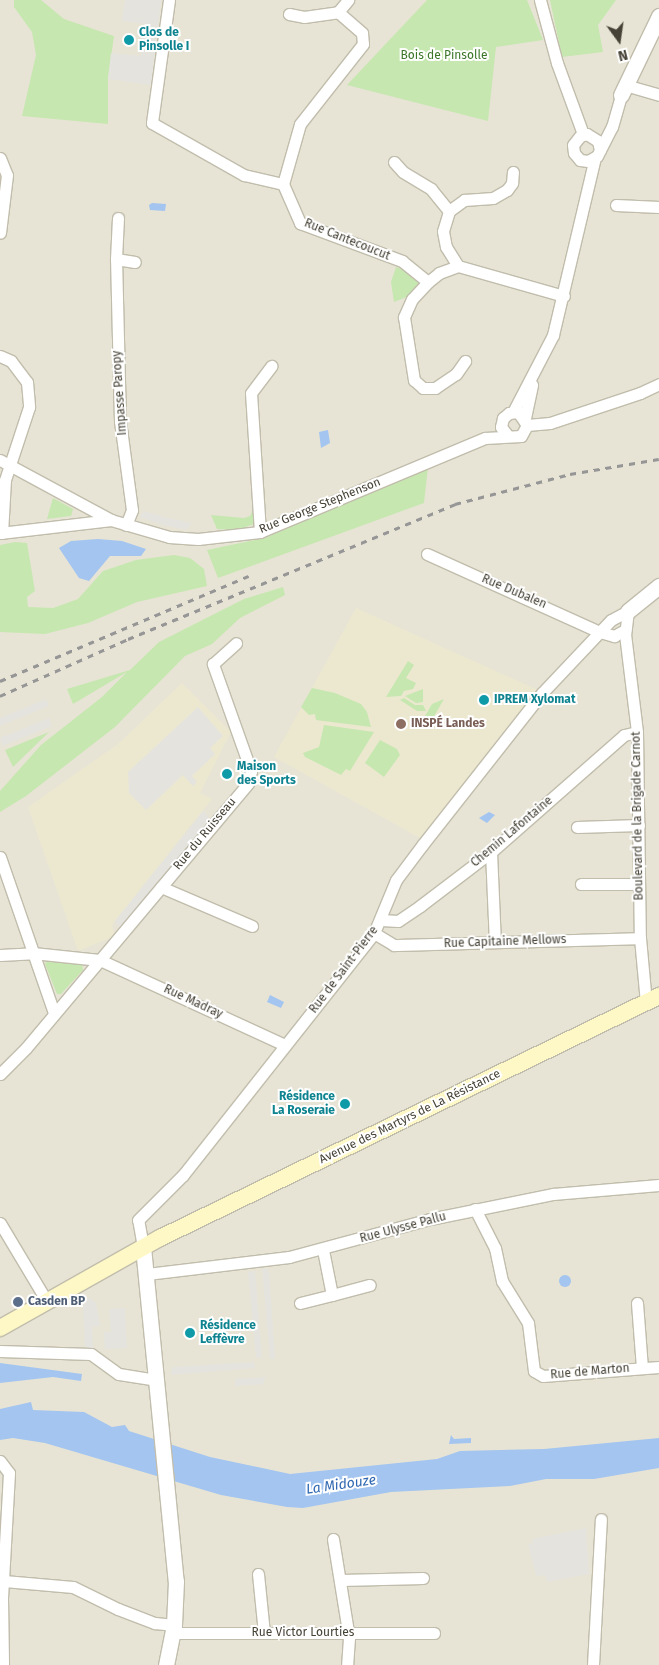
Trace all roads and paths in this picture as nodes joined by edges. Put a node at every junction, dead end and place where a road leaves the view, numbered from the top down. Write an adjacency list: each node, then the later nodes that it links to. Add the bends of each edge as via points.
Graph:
1 (169, 0): 16 (street, via 152,123 244,175)
2 (348, 0): 4 (street)
3 (540, 0): 9 (street)
4 (338, 12): 5 (street, via 304,17); 16 (street, via 362,32 363,44 300,124)
5 (289, 14)
6 (659, 16): 7 (street)
7 (623, 90): 8 (street); 10 (street, via 612,115); 11 (street, via 614,122)
8 (659, 95)
9 (579, 137): 10 (street); 13 (street, via 574,153)
10 (595, 137): 11 (street)
11 (597, 154): 13 (street); 22 (street)
12 (0, 158): 21 (street, via 7,175)
13 (580, 160): 22 (street, via 584,180)
14 (394, 162): 19 (street, via 403,172 431,189)
15 (513, 172): 19 (street, via 512,183 499,194 464,200)
16 (283, 184): 26 (street, Rue Cantecoucut, via 300,223 402,261)
17 (616, 205): 18 (street)
18 (659, 207)
19 (448, 211): 25 (street, via 443,231 446,247)
20 (118, 218): 23 (street, Impasse Paropy)
21 (0, 233)
22 (579, 234): 27 (street)
23 (116, 259): 24 (street); 40 (street, Impasse Paropy, via 120,421 132,510)
24 (135, 262)
25 (458, 266): 26 (street, via 439,273); 27 (street)
26 (428, 282): 29 (street, via 412,299 404,317 414,380 423,388 435,388 456,374)
27 (564, 296): 31 (street, via 553,335)
28 (0, 356): 38 (street, via 11,361 27,382 29,407)
29 (465, 361)
30 (271, 366): 41 (street, via 251,392)
31 (535, 369): 33 (street); 34 (street)
32 (659, 384): 34 (street, via 640,394 550,422)
33 (513, 412): 34 (street); 35 (street, via 505,415)
34 (526, 421): 36 (street, via 521,436)
35 (501, 423): 36 (street); 37 (street, Rue George Stephenson)
36 (508, 436): 37 (street, Rue George Stephenson)
37 (485, 438): 41 (street, Rue George Stephenson)
38 (5, 462): 39 (street); 42 (street)
39 (112, 520): 40 (street, Rue George Stephenson); 42 (street, Rue George Stephenson)
40 (126, 525): 41 (street, Rue George Stephenson, via 169,537 198,539)
41 (260, 532)
42 (1, 533)
43 (427, 554): 47 (street, Rue Dubalen)
44 (659, 586): 45 (street, Rue de Saint-Pierre)
45 (628, 611): 46 (street, Boulevard de la Brigade Carnot); 47 (street, Rue de Saint-Pierre)
46 (625, 630): 47 (street, via 614,636); 49 (street, Boulevard de la Brigade Carnot)
47 (600, 632): 57 (street, Rue de Saint-Pierre, via 542,693 423,844 396,880)
48 (236, 643): 56 (street, Rue du Ruisseau, via 213,664 251,771 248,784)
49 (637, 732): 50 (street, Boulevard de la Brigade Carnot); 52 (street, Chemin Lafontaine, via 624,735)
50 (639, 825): 51 (street); 55 (street, Boulevard de la Brigade Carnot)
51 (577, 827)
52 (491, 852): 57 (street, Chemin Lafontaine, via 398,921); 61 (street)
53 (0, 857): 62 (street)
54 (581, 884): 55 (street)
55 (639, 884): 60 (street, Boulevard de la Brigade Carnot)
56 (161, 887): 58 (street); 64 (street, Rue du Ruisseau)
57 (381, 920): 59 (street, Rue de Saint-Pierre)
58 (252, 926)
59 (374, 933): 61 (street, Rue Capitaine Mellows, via 394,945); 67 (street, Rue de Saint-Pierre)
60 (640, 938): 61 (street, Rue Capitaine Mellows); 65 (street, Boulevard de la Brigade Carnot)
61 (495, 942)
62 (33, 953): 63 (street); 64 (street); 66 (street)
63 (0, 955)
64 (100, 960): 66 (street, Rue du Ruisseau); 67 (street, Rue Madray)
65 (652, 1000): 72 (main road, Avenue des Martyrs de La Résistance)
66 (54, 1013): 68 (street, Rue du Ruisseau)
67 (285, 1045): 72 (street, Rue de Saint-Pierre, via 183,1175 138,1220)
68 (0, 1074)
69 (659, 1185): 70 (street, Rue Ulysse Pallu, via 553,1194)
70 (475, 1209): 73 (street, Rue Ulysse Pallu); 83 (street, Rue de Marton, via 495,1248 502,1281 528,1323 534,1370 543,1376)
71 (0, 1223): 77 (street)
72 (143, 1247): 74 (street); 77 (main road, Avenue des Martyrs de La Résistance)
73 (323, 1250): 74 (street, Rue Ulysse Pallu); 76 (street)
74 (147, 1277): 84 (street)
75 (370, 1285): 76 (street)
76 (332, 1295): 78 (street)
77 (46, 1300): 80 (main road, Avenue des Martyrs de La Résistance)
78 (300, 1303)
79 (637, 1303): 83 (street)
80 (0, 1328)
81 (0, 1351): 84 (street, via 91,1354 119,1374)
82 (659, 1367): 83 (street, Rue de Marton)
83 (642, 1368)
84 (158, 1380): 92 (street, via 176,1582)
85 (1, 1462): 91 (street, via 8,1473)
86 (601, 1519): 99 (street)
87 (334, 1538): 90 (street)
88 (258, 1574): 93 (street)
89 (423, 1578): 90 (street)
90 (341, 1580): 94 (street)
91 (4, 1581): 92 (street, Rue Victor Lourties, via 73,1587 118,1610); 96 (street)
92 (173, 1629): 93 (street, Rue Victor Lourties); 97 (street)
93 (264, 1633): 94 (street, Rue Victor Lourties)
94 (348, 1633): 95 (street, Rue Victor Lourties); 98 (street)
95 (434, 1633)
96 (3, 1665)
97 (166, 1665)
98 (347, 1665)
99 (593, 1665)

